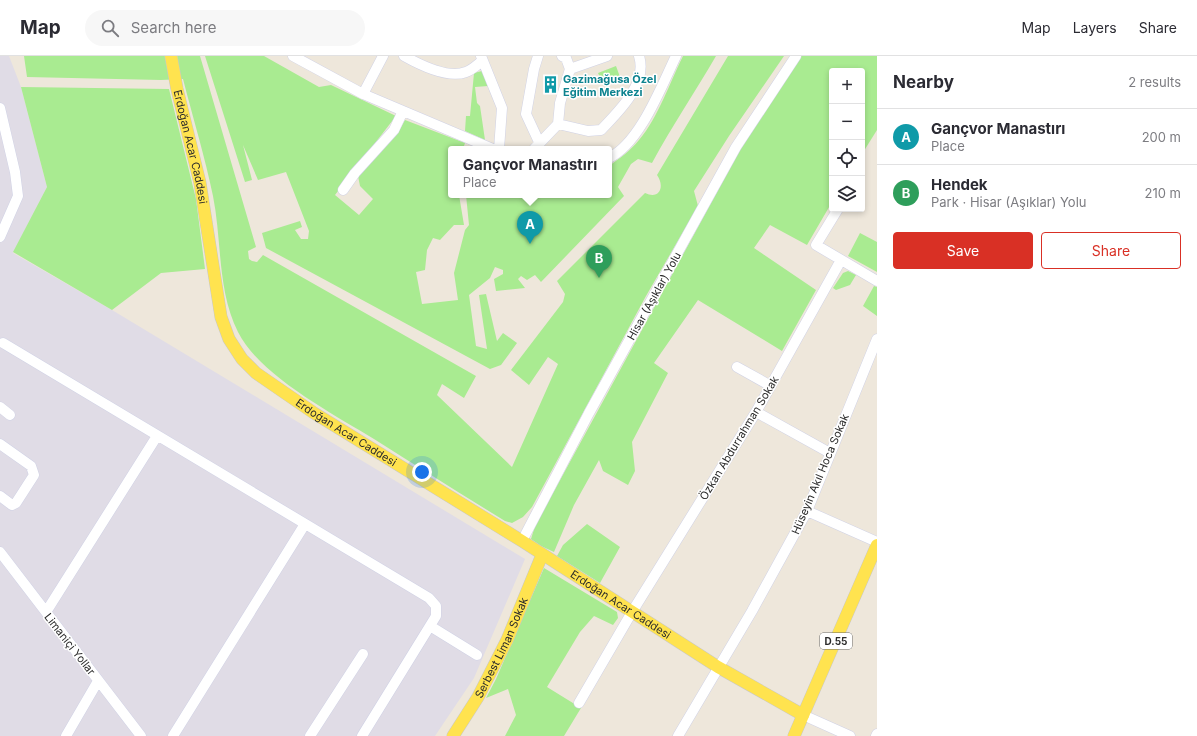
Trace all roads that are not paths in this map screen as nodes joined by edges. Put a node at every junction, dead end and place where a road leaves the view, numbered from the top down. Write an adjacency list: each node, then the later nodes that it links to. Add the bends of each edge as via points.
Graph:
1 (171, 56): 39 (main road, Erdoğan Acar Caddesi, via 200,183 221,317 229,339 242,359 256,373 314,413)
2 (293, 56): 13 (street)
3 (383, 56): 13 (street)
4 (404, 56): 11 (street, via 422,67 447,73 466,72)
5 (538, 56): 19 (street, via 526,114)
6 (562, 56): 12 (street, via 566,58)
7 (607, 56): 12 (street)
8 (639, 56): 16 (street, via 640,76 626,104 601,130)
9 (676, 56): 20 (street, via 636,134)
10 (796, 56): 39 (street, Hisar (Aşıklar) Yolu, via 736,147 589,413)
11 (481, 59): 18 (street, via 502,108)
12 (570, 68): 16 (street, via 560,103)
13 (363, 94): 15 (street)
14 (0, 108): 23 (street, via 18,196)
15 (403, 111): 17 (street); 21 (street, via 394,130)
16 (558, 124): 19 (street)
17 (486, 146)
18 (499, 146)
19 (536, 146)
20 (612, 156)
21 (343, 190)
22 (836, 212): 24 (street, via 816,245)
23 (0, 237)
24 (841, 260): 25 (street); 29 (street, Özkan Abdurrahman Sokak)
25 (877, 280)
26 (877, 339): 35 (street, Hüseyin Akıl Hoca Sokak)
27 (3, 343): 33 (street)
28 (737, 367): 29 (street)
29 (770, 386): 31 (street, Özkan Abdurrahman Sokak)
30 (0, 407): 32 (street)
31 (756, 412): 35 (street); 45 (street, Özkan Abdurrahman Sokak)
32 (10, 415)
33 (157, 436): 38 (street); 44 (street)
34 (0, 444): 36 (street, via 31,466 34,475 16,503 12,505)
35 (830, 453): 37 (street, Hüseyin Akıl Hoca Sokak)
36 (0, 496)
37 (807, 511): 40 (street); 49 (street, Hüseyin Akıl Hoca Sokak, via 782,559)
38 (305, 524): 46 (street, via 429,598 437,611); 55 (street)
39 (522, 541): 43 (main road, Erdoğan Acar Caddesi)
40 (877, 542)
41 (877, 545): 52 (main road, D.55)
42 (0, 552): 44 (street, Limaniçi Yollar)
43 (542, 555): 45 (main road, Erdoğan Acar Caddesi); 58 (main road, Serbest Liman Sokak, via 507,640 478,697)
44 (46, 612): 50 (street, Limaniçi Yollar)
45 (632, 612): 49 (main road, Erdoğan Acar Caddesi); 51 (street, Özkan Abdurrahman Sokak)
46 (430, 626): 48 (street); 57 (street)
47 (363, 654): 56 (street)
48 (477, 655)
49 (718, 667): 52 (main road, Erdoğan Acar Caddesi); 59 (street, Hüseyin Akıl Hoca Sokak)
50 (98, 681): 53 (street); 54 (street, Limaniçi Yollar)
51 (579, 703)
52 (803, 715): 60 (main road, D.55); 61 (street)
53 (66, 736)
54 (141, 736)
55 (173, 736)
56 (310, 736)
57 (362, 736)
58 (453, 736)
59 (678, 736)
60 (794, 736)
61 (850, 736)

